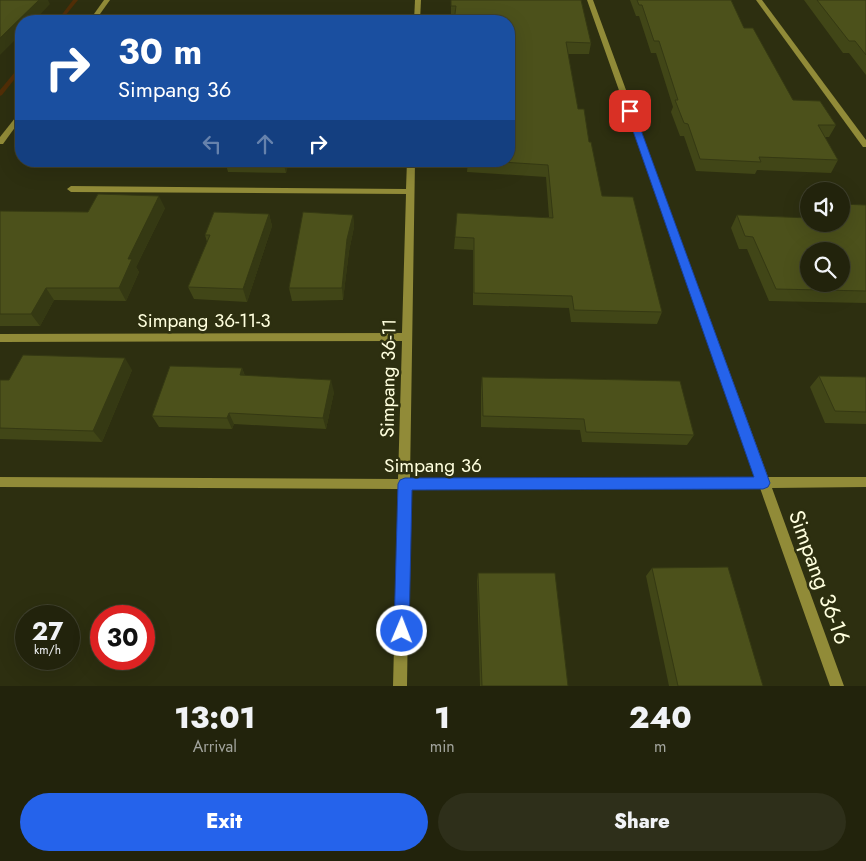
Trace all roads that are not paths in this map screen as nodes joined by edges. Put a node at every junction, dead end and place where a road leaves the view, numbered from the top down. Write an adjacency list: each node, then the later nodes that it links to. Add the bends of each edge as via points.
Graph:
1 (107, 0): 5 (street)
2 (418, 0): 6 (street)
3 (590, 0): 17 (street, Simpang 36-16)
4 (759, 0): 9 (street)
5 (96, 15)
6 (417, 15)
7 (15, 122): 8 (street)
8 (0, 142)
9 (866, 145)
10 (411, 167): 12 (street, Simpang 36-11)
11 (71, 189): 12 (street)
12 (410, 192): 13 (street, Simpang 36-11)
13 (408, 337): 14 (street, Simpang 36-11-3); 18 (street, Simpang 36-11)
14 (0, 338)
15 (0, 482): 18 (street, Simpang 36)
16 (866, 482): 17 (street, Simpang 36)
17 (763, 483): 18 (street, Simpang 36); 20 (street, Simpang 36-16)
18 (405, 484): 19 (street, Simpang 36-11)
19 (400, 686)
20 (837, 686)

